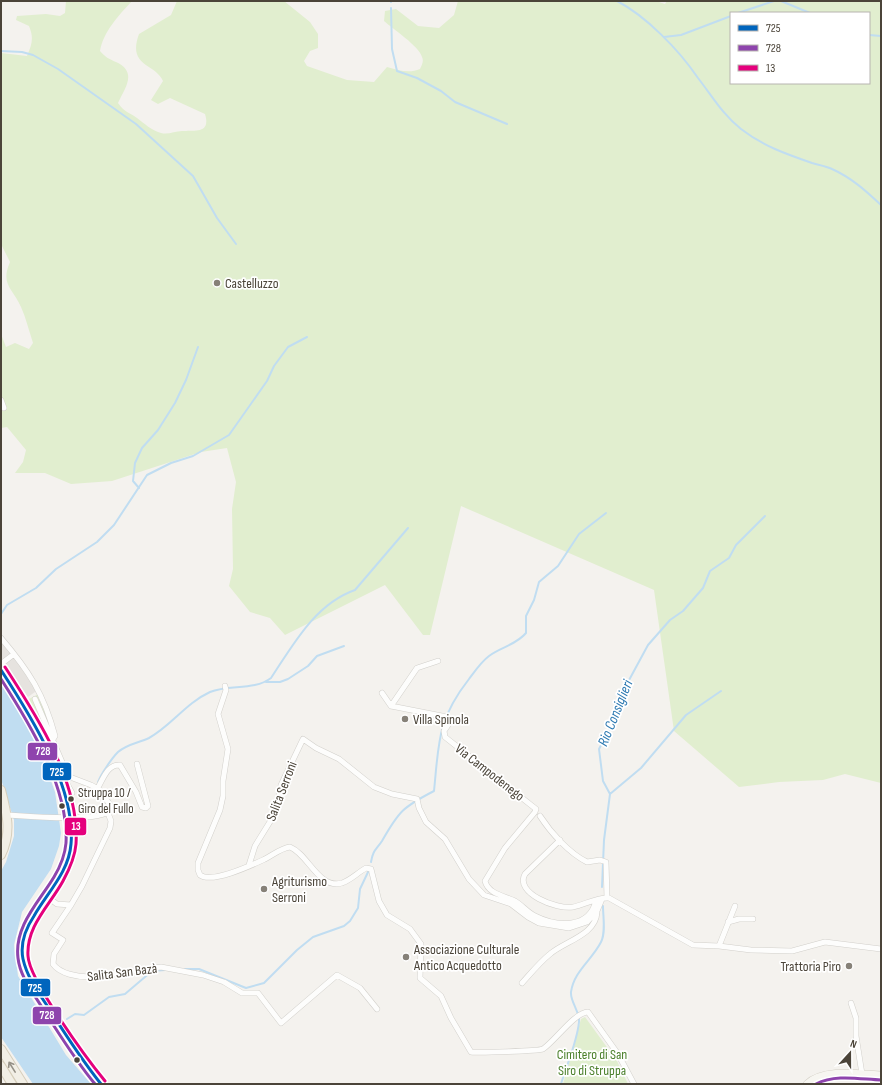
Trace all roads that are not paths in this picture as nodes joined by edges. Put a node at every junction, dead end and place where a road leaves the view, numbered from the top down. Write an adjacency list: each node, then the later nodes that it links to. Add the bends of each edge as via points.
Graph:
1 (1, 400): 2 (street)
2 (4, 408)
3 (1, 638): 4 (street)
4 (14, 654): 6 (street); 11 (street)
5 (438, 661): 12 (street, via 417,668)
6 (1, 664)
7 (1, 670): 15 (main road, via 25,706)
8 (226, 688): 27 (street, via 218,714 228,749 223,796 220,810 198,863 198,870 203,877 211,878 224,876)
9 (382, 693): 12 (street)
10 (35, 699): 13 (street)
11 (44, 699): 13 (street); 14 (street)
12 (391, 706): 29 (street, Via Campodenego, via 445,716 450,722 444,731 445,738 534,807 535,812 505,848 488,874 486,885 536,917 559,923 573,924 585,920)
13 (38, 707): 14 (street)
14 (54, 741): 15 (street); 17 (street, via 62,762)
15 (47, 753): 17 (main road)
16 (137, 764): 18 (street, via 147,798 146,808 142,807 130,780 119,765 106,773)
17 (61, 778): 18 (street, via 80,781); 20 (street); 24 (main road)
18 (97, 789): 21 (street, via 110,806)
19 (1, 790): 22 (main road)
20 (72, 793)
21 (108, 813): 24 (street); 30 (street, via 111,821 108,831)
22 (9, 815): 24 (street); 26 (main road, via 8,832)
23 (540, 816): 25 (street)
24 (70, 817): 28 (main road, via 72,829 69,858 60,880)
25 (560, 840): 29 (street, via 585,861 602,860 606,863); 29 (street, via 525,874 523,884 535,896 557,906 573,907)
26 (1, 855)
27 (249, 865): 32 (street, Salita Serroni, via 256,846 276,812 281,785 303,739 313,747 339,759 374,787 417,799 426,822 445,839 469,879 484,895 511,904 534,920 560,927 573,928 583,925); 47 (street, via 290,847 320,875 334,884 345,882 370,868 378,901 387,915 410,929 421,944 420,978 441,996 471,1052 543,1049 576,1018 583,1013 590,1014 618,1054)
28 (47, 896): 30 (street, via 57,904); 46 (main road, via 33,914 26,930 23,944 24,965 71,1044)
29 (602, 899): 32 (street); 35 (street, via 652,921 688,944)
30 (71, 906): 39 (street, Salita San Bazà, via 52,935 63,940 54,954 53,964 68,973 85,977 156,966 181,970 215,979 242,993 258,993 281,1023 337,975 360,988)
31 (735, 906): 34 (street)
32 (598, 911): 37 (street, via 590,928 550,953)
33 (753, 920): 34 (street, via 738,919)
34 (728, 922): 35 (street)
35 (720, 946): 36 (street, via 792,951 825,942)
36 (881, 949)
37 (522, 983)
38 (851, 1002): 42 (street, via 856,1018)
39 (377, 1009)
40 (1, 1049): 45 (main road, one-way to 40)
41 (1, 1066): 44 (main road)
42 (862, 1074): 43 (main road); 48 (main road, via 824,1075 812,1079)
43 (881, 1075)
44 (12, 1084)
45 (23, 1084)
46 (101, 1084)
47 (634, 1084)
48 (807, 1084)

